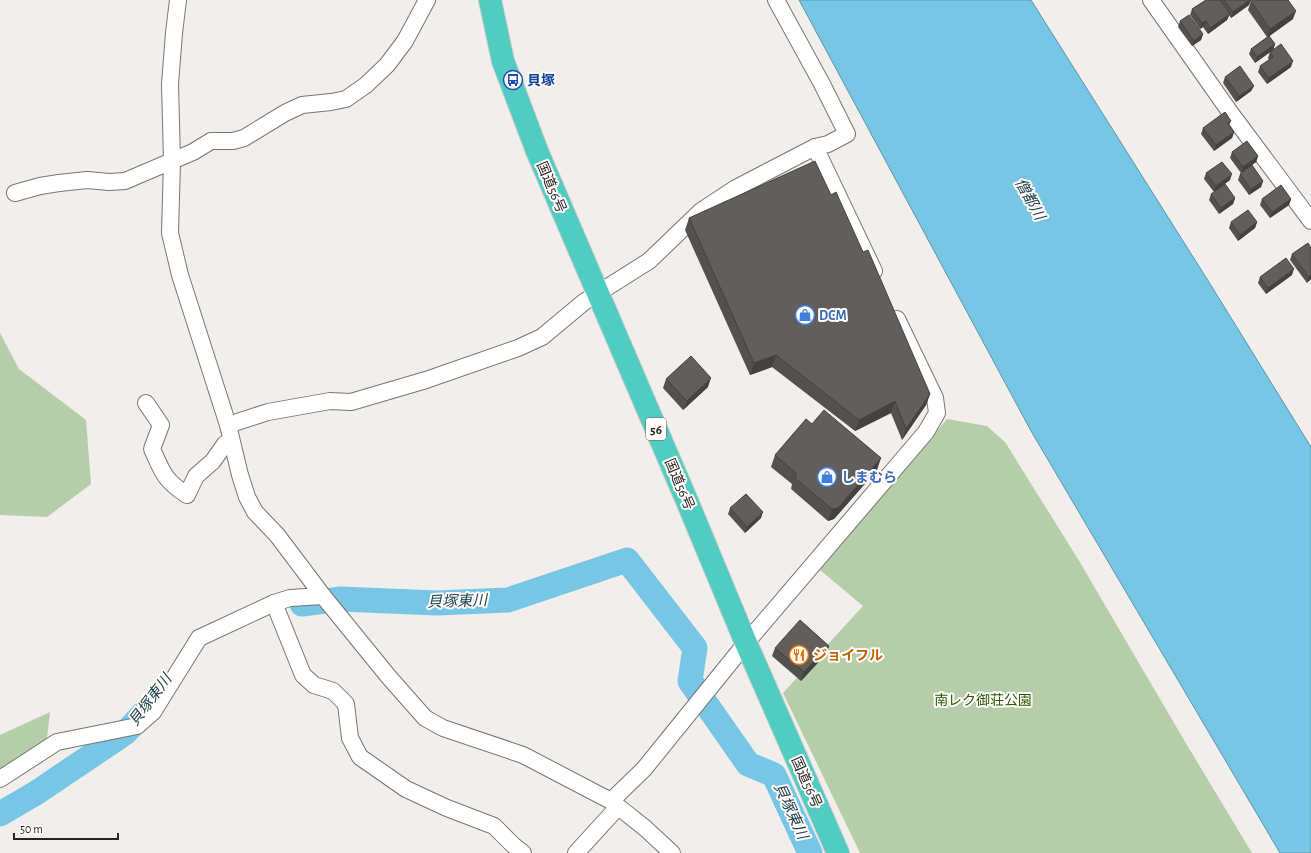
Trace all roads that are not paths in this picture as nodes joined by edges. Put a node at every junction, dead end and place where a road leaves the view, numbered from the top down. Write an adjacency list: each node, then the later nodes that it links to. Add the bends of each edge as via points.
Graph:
1 (178, 0): 7 (street, via 170,84)
2 (427, 0): 7 (street, via 405,41 388,65 346,99 302,105 244,138 234,141 211,141)
3 (490, 0): 11 (highway, 国道56号 / 56, via 503,61 537,151)
4 (776, 0): 6 (street, via 847,134 828,144)
5 (1150, 0): 9 (street)
6 (815, 147): 10 (street); 11 (street, via 736,188 701,211 649,261)
7 (172, 161): 8 (street, via 125,181 87,180 59,183); 14 (street, via 170,232 180,275)
8 (15, 193)
9 (1311, 222)
10 (880, 283)
11 (597, 293): 14 (street, via 542,337 518,348 426,380 351,402 330,401 268,412); 18 (highway, 国道56号 / 56)
12 (890, 305): 18 (street, via 935,398 937,413 926,432)
13 (146, 403): 15 (street, via 162,425 152,449 165,477 187,495 196,476 213,461 225,444)
14 (228, 425): 15 (street)
15 (231, 441): 16 (street, via 245,490 255,512 277,535)
16 (323, 596): 17 (street, via 290,598); 20 (street, via 425,718 443,728 523,754)
17 (274, 602): 19 (street, via 199,638 153,712 137,726 57,742); 21 (street, via 303,675 314,684 333,691 346,704 350,738 360,756 406,789 494,826)
18 (746, 643): 20 (street); 24 (highway, 国道56号 / 56)
19 (0, 779)
20 (615, 804): 22 (street); 23 (street)
21 (523, 853)
22 (576, 853)
23 (672, 853)
24 (838, 853)

